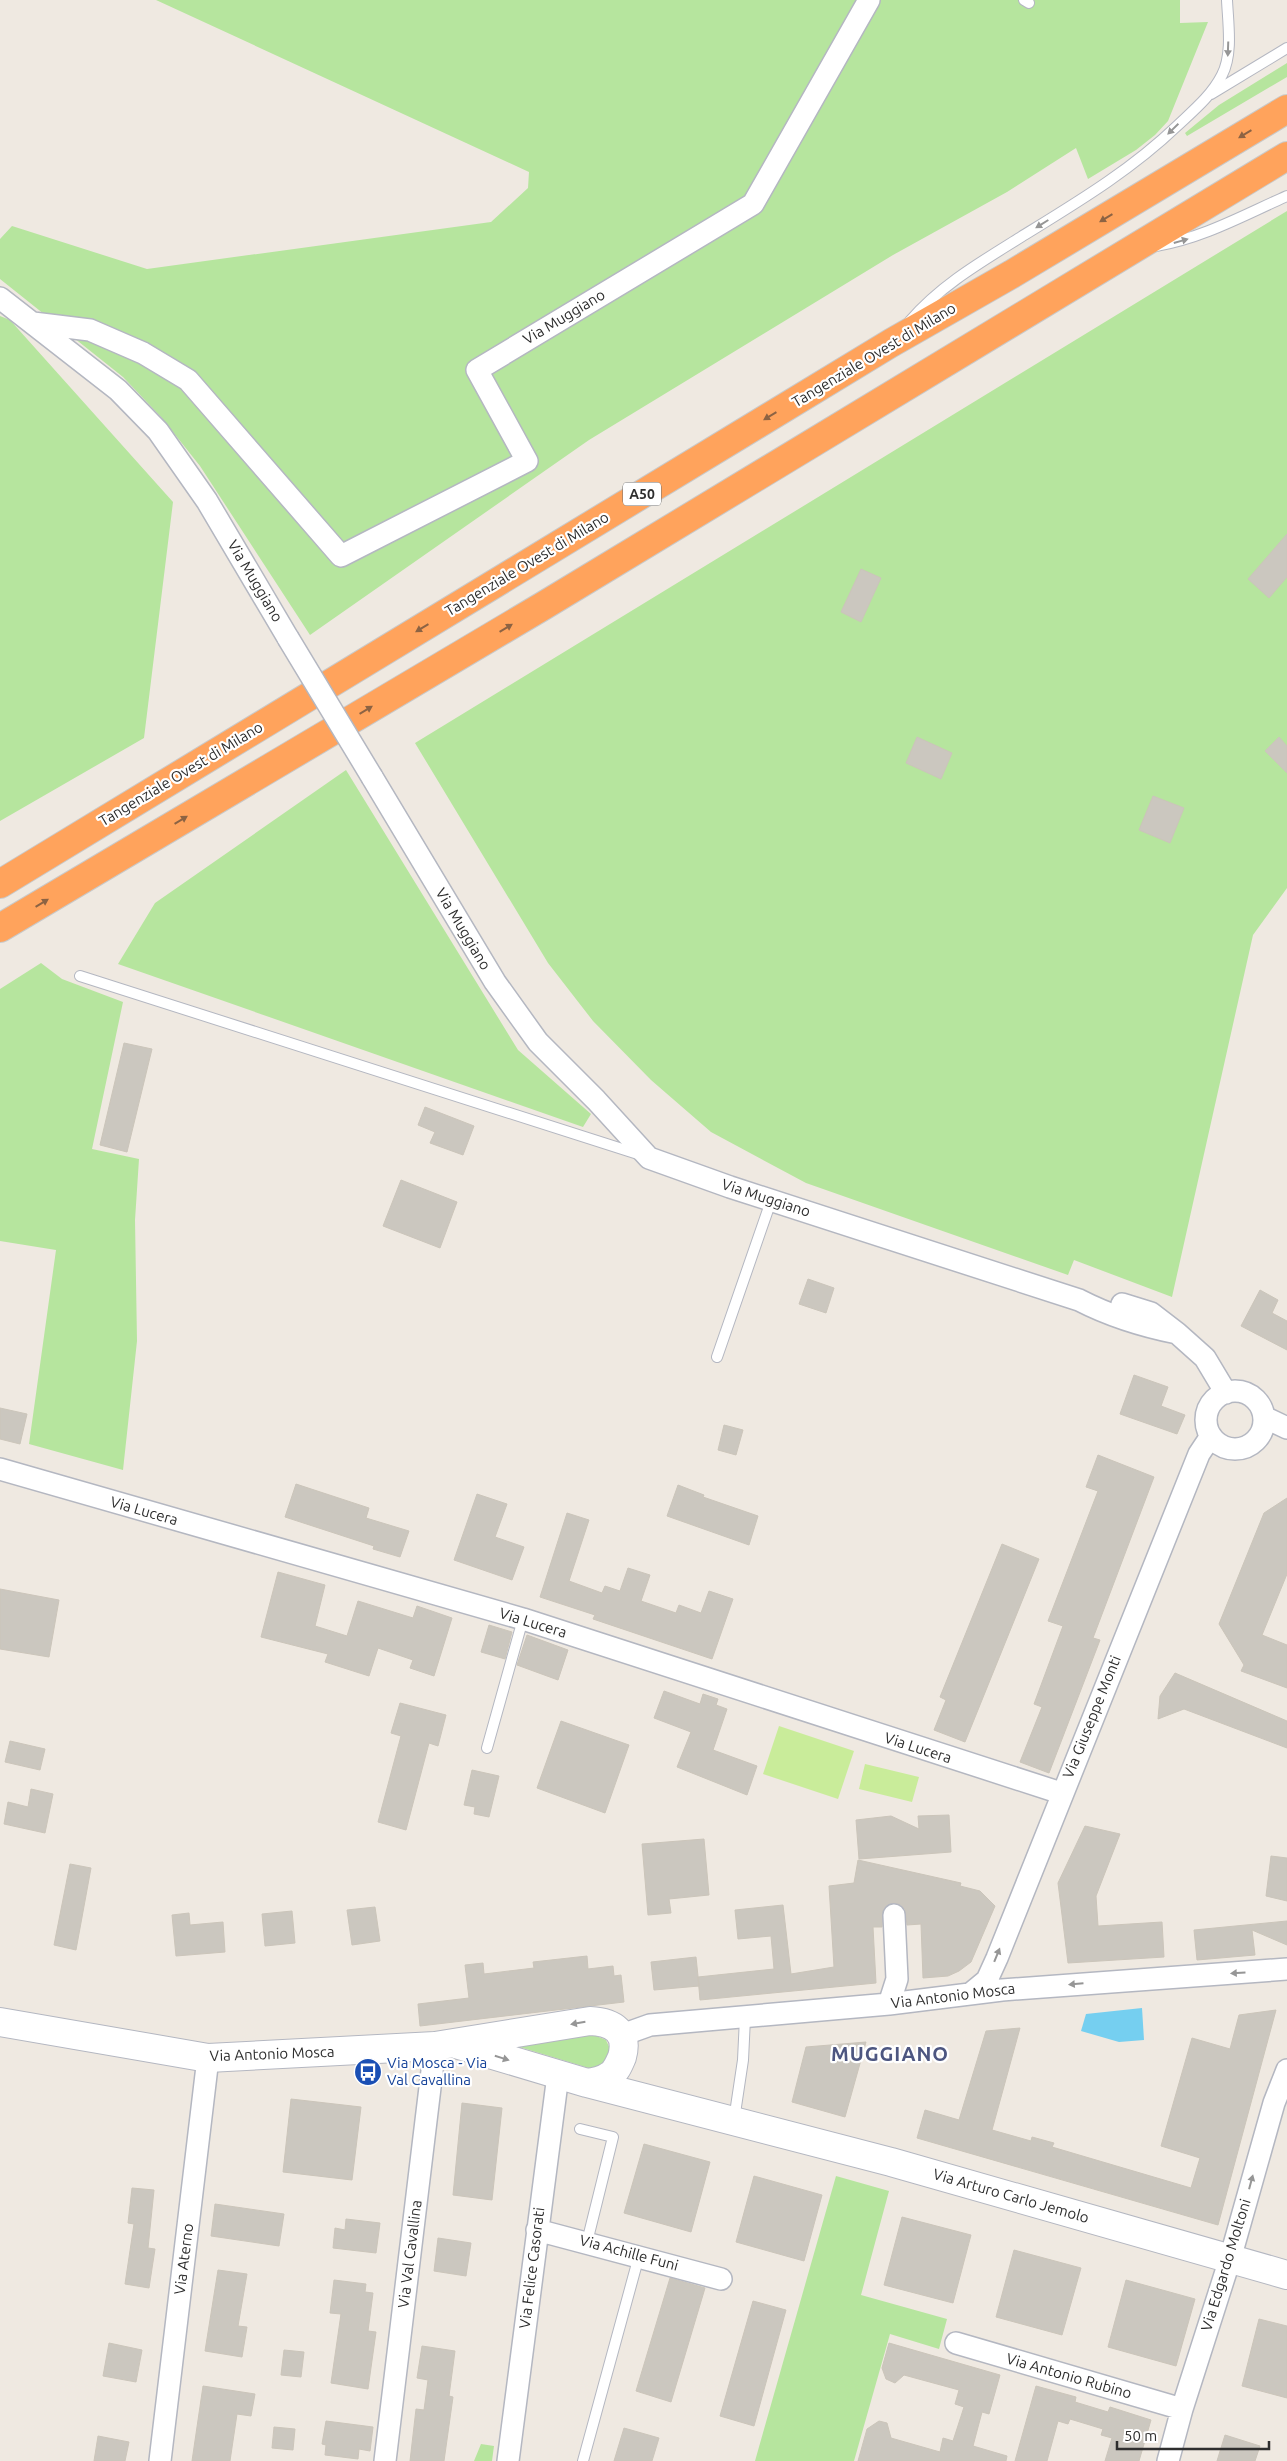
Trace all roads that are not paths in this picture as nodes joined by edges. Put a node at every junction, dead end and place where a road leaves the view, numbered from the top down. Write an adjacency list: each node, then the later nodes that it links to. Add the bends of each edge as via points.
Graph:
1 (869, 0): 10 (street, Via Muggiano, via 753,204 476,370 527,461 341,556 188,380 143,353 90,330)
2 (1227, 0): 4 (lane, one-way to 4, via 1227,60 1223,74)
3 (1287, 48): 4 (lane)
4 (1208, 96): 11 (lane, one-way to 11, via 1162,140 1112,180 960,275 934,296)
5 (1287, 108): 11 (highway, Tangenziale Ovest di Milano / A50, one-way to 11)
6 (1287, 156): 8 (highway)
7 (1287, 196): 8 (lane, one-way to 7, via 1180,242)
8 (1133, 249): 13 (highway, one-way to 8)
9 (0, 298): 10 (street, Via Muggiano)
10 (33, 323): 15 (street, Via Muggiano, bridge, via 118,390 158,431 207,501 495,982 538,1042)
11 (891, 343): 12 (highway, Tangenziale Ovest di Milano / A50, one-way to 12)
12 (0, 884)
13 (0, 928)
14 (80, 976): 15 (lane)
15 (649, 1158): 16 (street, Via Muggiano)
16 (772, 1200): 17 (lane); 18 (street, Via Muggiano, via 1079,1300 1109,1300 1151,1312 1205,1358)
17 (717, 1357)
18 (1226, 1393): 19 (street, via 1240,1392 1250,1396 1258,1403); 21 (street, via 1208,1411 1207,1425)
19 (1264, 1417): 20 (street); 21 (street, via 1259,1437 1245,1447 1227,1448)
20 (1287, 1428)
21 (1211, 1436): 25 (street, Via Giuseppe Monti, via 1199,1454)
22 (0, 1469): 23 (street, Via Lucera)
23 (523, 1619): 24 (lane); 25 (street, Via Lucera)
24 (487, 1748)
25 (1061, 1794): 28 (street, Via Giuseppe Monti, one-way to 25, via 980,1988 989,1976)
26 (894, 1915): 29 (street, via 897,1978)
27 (1287, 1969): 28 (street, Via Antonio Mosca, one-way to 28)
28 (970, 1994): 29 (street, Via Antonio Mosca)
29 (889, 2004): 30 (street, Via Antonio Mosca)
30 (744, 2018): 33 (street, Via Antonio Mosca, via 650,2025); 40 (lane, via 744,2060)
31 (0, 2022): 34 (street, Via Antonio Mosca)
32 (445, 2045): 33 (street, Via Arturo Carlo Jemolo, one-way to 32, via 605,2022 590,2021); 34 (street, Via Antonio Mosca); 36 (street, Via Arturo Carlo Jemolo, one-way to 36); 51 (street, Via Val Cavallina)
33 (621, 2048): 37 (street, via 610,2076); 39 (street, Via Arturo Carlo Jemolo, via 646,2084)
34 (208, 2058): 50 (street, Via Aterno)
35 (1287, 2070): 38 (street, Via Edgardo Moltoni)
36 (558, 2075): 37 (street, Via Arturo Carlo Jemolo); 42 (street, Via Felice Casorati)
37 (587, 2083): 39 (street, Via Arturo Carlo Jemolo)
38 (1281, 2104): 45 (street, Via Edgardo Moltoni, one-way to 38)
39 (696, 2110): 40 (street, Via Arturo Carlo Jemolo)
40 (734, 2121): 45 (street, Via Arturo Carlo Jemolo, via 891,2162)
41 (580, 2129): 43 (lane, via 613,2137)
42 (537, 2230): 43 (street, Via Achille Funi); 52 (street, Via Felice Casorati)
43 (587, 2242): 44 (street, Via Achille Funi)
44 (640, 2256): 47 (street, Via Achille Funi); 53 (lane)
45 (1230, 2259): 46 (street, Via Arturo Carlo Jemolo); 49 (street, Via Edgardo Moltoni)
46 (1287, 2275)
47 (721, 2278)
48 (956, 2343): 49 (street, Via Antonio Rubino)
49 (1182, 2409): 54 (street, Via Edgardo Moltoni)
50 (160, 2461)
51 (385, 2461)
52 (508, 2461)
53 (583, 2461)
54 (1168, 2461)

